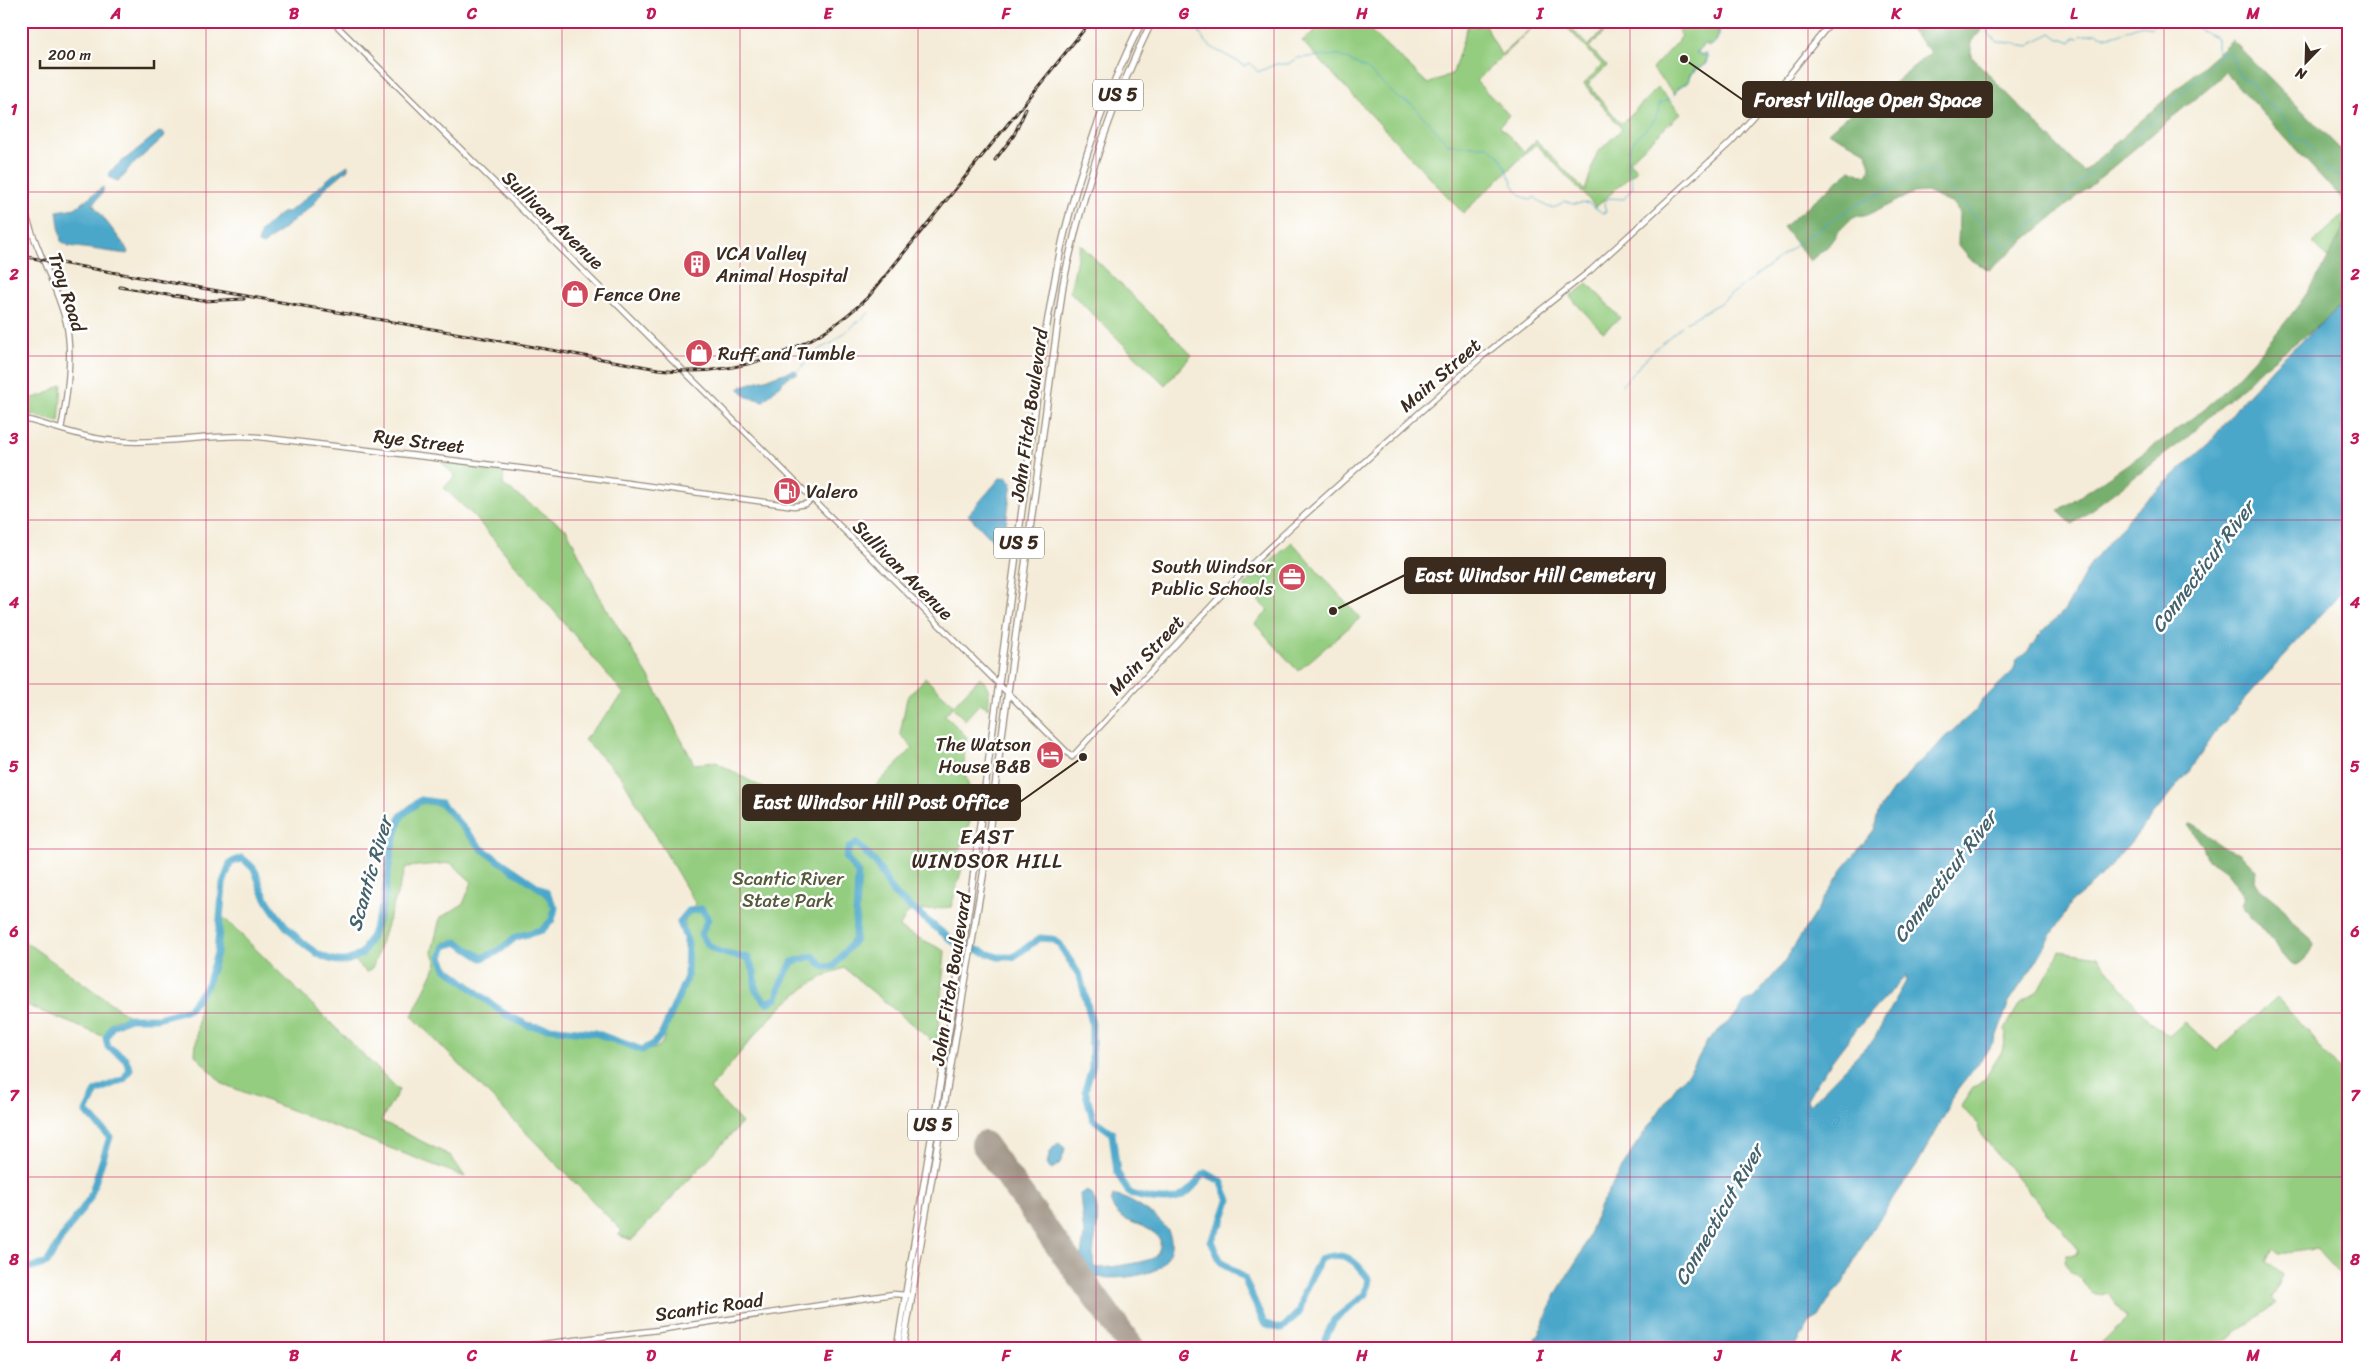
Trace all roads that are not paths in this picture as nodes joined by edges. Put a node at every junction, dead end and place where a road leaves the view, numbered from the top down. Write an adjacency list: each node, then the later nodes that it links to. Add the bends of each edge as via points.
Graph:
1 (332, 21): 14 (street, Sullivan Avenue)
2 (1142, 21): 5 (highway, John Fitch Boulevard / US 5)
3 (1152, 21): 6 (highway, John Fitch Boulevard / US 5)
4 (1832, 21): 17 (street, Main Street, via 1731,142 1574,284 1480,359 1289,529 1238,577)
5 (1111, 91): 6 (highway); 7 (highway, John Fitch Boulevard / US 5)
6 (1118, 94): 8 (highway, John Fitch Boulevard / US 5)
7 (1092, 142): 8 (highway); 10 (highway, John Fitch Boulevard / US 5, via 1064,236 1045,336)
8 (1099, 145): 11 (highway, John Fitch Boulevard / US 5, via 1066,268)
9 (21, 197): 13 (street, Troy Road, via 67,330 68,361)
10 (1038, 397): 11 (highway); 15 (highway, John Fitch Boulevard / US 5)
11 (1046, 398): 16 (highway, John Fitch Boulevard / US 5)
12 (21, 418): 13 (street, Rye Street)
13 (61, 428): 14 (street, Rye Street, via 102,440 131,442 235,435 260,437 794,506)
14 (812, 499): 15 (street, Sullivan Avenue)
15 (1000, 688): 16 (street, Sullivan Avenue); 18 (highway, John Fitch Boulevard / US 5, via 962,956)
16 (1008, 695): 17 (street, Sullivan Avenue); 19 (highway, John Fitch Boulevard / US 5)
17 (1072, 757)
18 (939, 1091): 19 (highway, John Fitch Boulevard); 20 (highway, John Fitch Boulevard / US 5)
19 (948, 1092): 21 (highway, John Fitch Boulevard / US 5)
20 (904, 1294): 21 (street, Scantic Road); 22 (street, Scantic Road); 23 (highway, John Fitch Boulevard / US 5)
21 (912, 1295): 24 (highway, John Fitch Boulevard / US 5)
22 (508, 1348)
23 (896, 1348)
24 (903, 1348)

